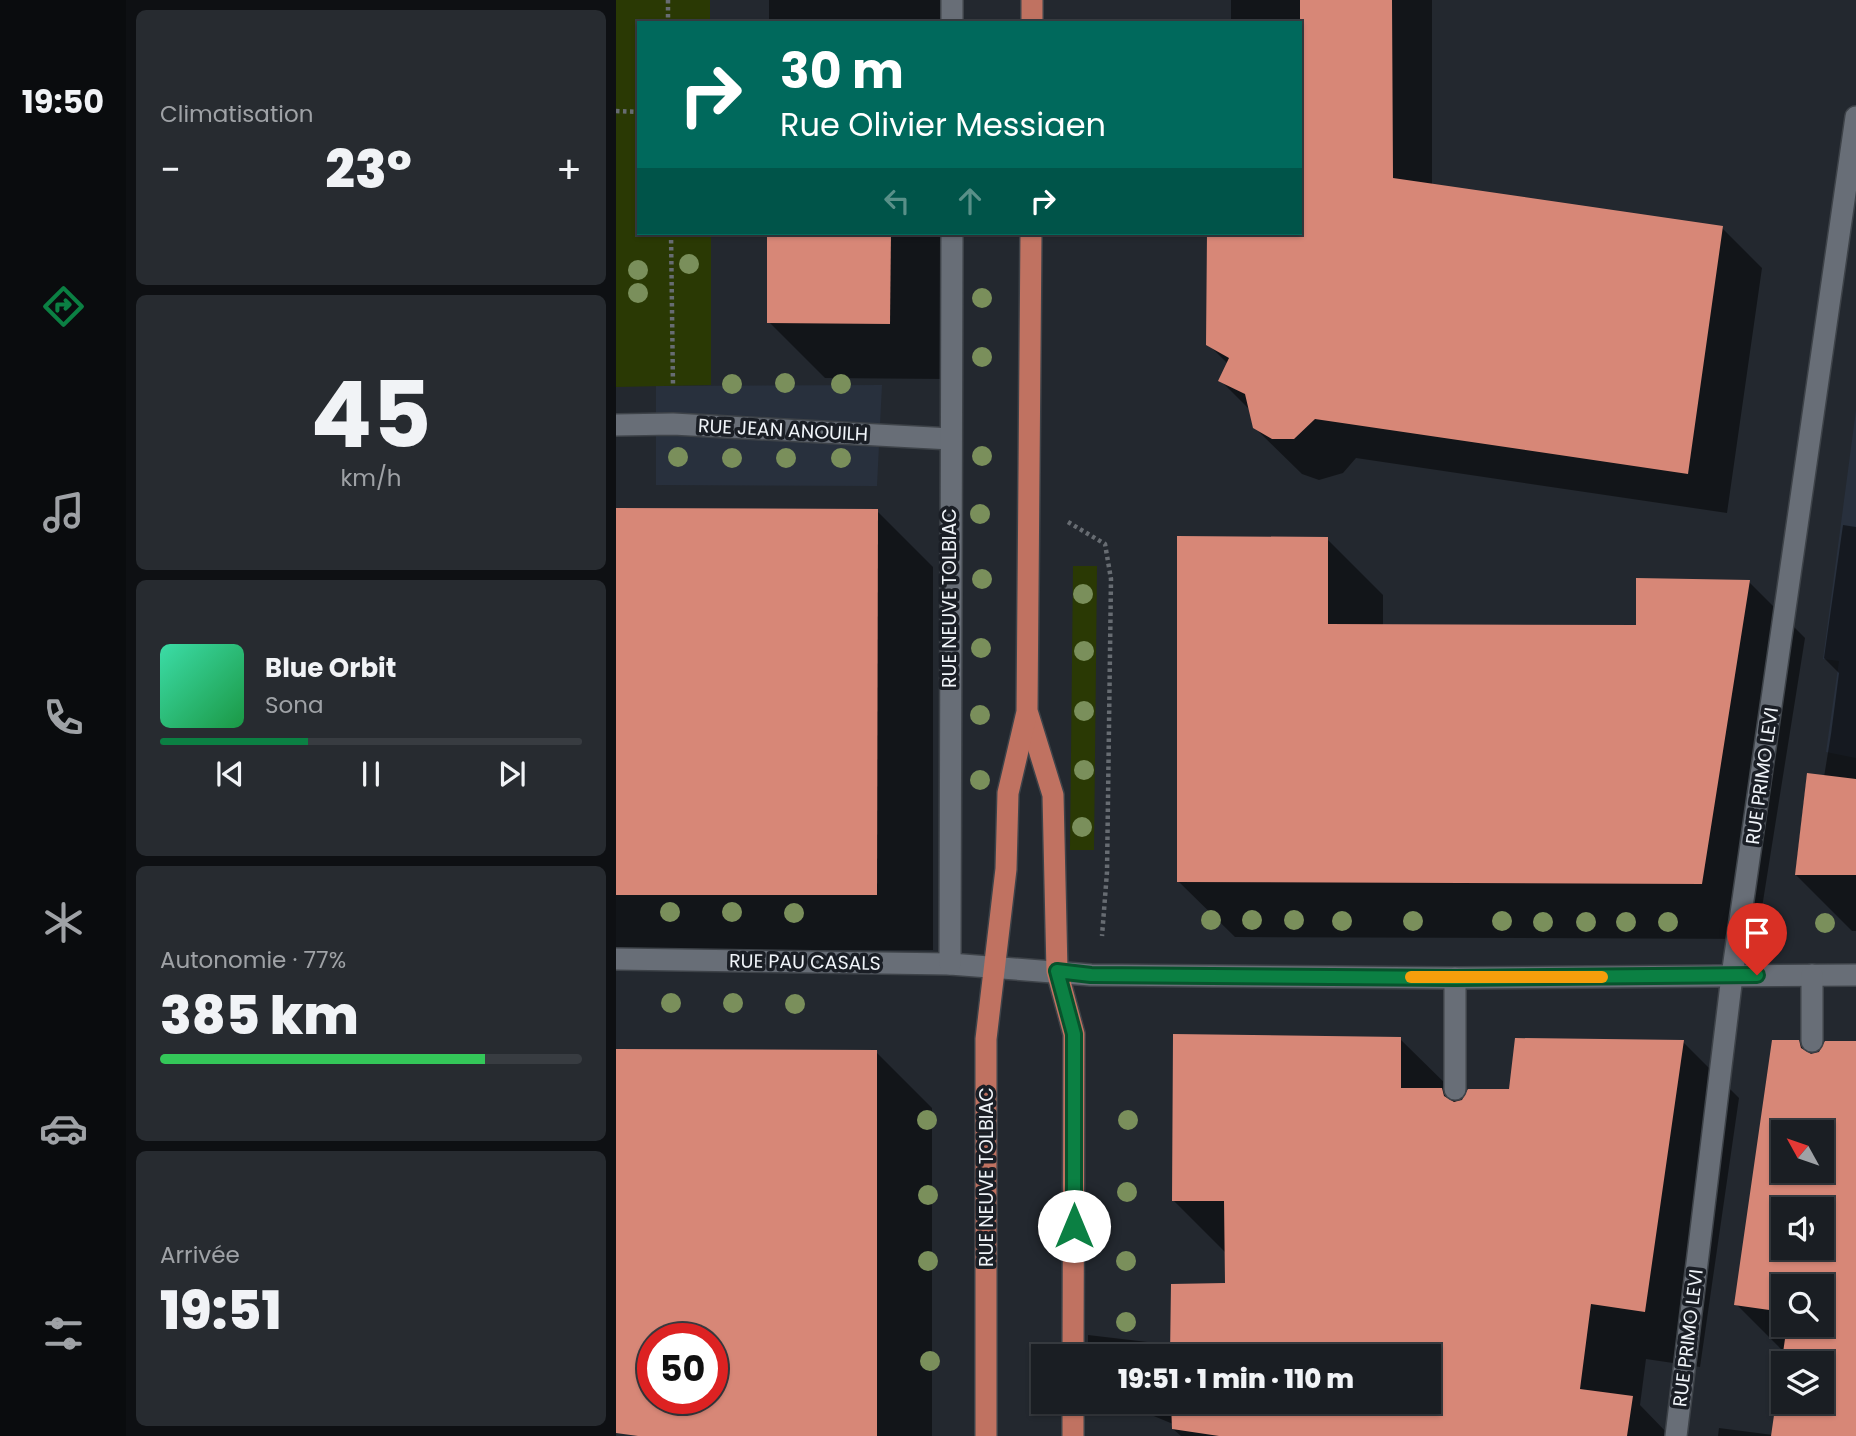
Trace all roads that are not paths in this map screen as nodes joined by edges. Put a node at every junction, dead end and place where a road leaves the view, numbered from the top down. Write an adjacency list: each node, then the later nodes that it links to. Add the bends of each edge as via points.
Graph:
1 (952, 0): 3 (street)
2 (1032, 0): 4 (main road)
3 (952, 21)
4 (1031, 21)
5 (1856, 117): 17 (street, RUE PRIMO LEVI)
6 (951, 235): 9 (street, RUE NEUVE TOLBIAC)
7 (1031, 235): 10 (main road, RUE NEUVE TOLBIAC)
8 (616, 425): 9 (street, RUE JEAN ANOUILH)
9 (951, 439): 12 (street, RUE NEUVE TOLBIAC)
10 (1027, 712): 13 (main road, RUE NEUVE TOLBIAC, via 1008,793 1006,869); 14 (main road, RUE NEUVE TOLBIAC, via 1052,795)
11 (616, 959): 12 (street, RUE PAU CASALS)
12 (950, 964): 13 (street, RUE PAU CASALS)
13 (995, 967): 14 (street, RUE PAU CASALS); 23 (main road, RUE NEUVE TOLBIAC, via 986,1039)
14 (1057, 971): 18 (street, RUE PAU CASALS); 21 (main road, RUE NEUVE TOLBIAC, via 1074,1034)
15 (1812, 975): 16 (street, RUE PAU CASALS); 17 (street, RUE PAU CASALS); 19 (street)
16 (1856, 975)
17 (1732, 976): 18 (street, RUE PAU CASALS); 25 (street, RUE PRIMO LEVI)
18 (1455, 978): 20 (street)
19 (1812, 1041)
20 (1455, 1088)
21 (1073, 1344)
22 (1073, 1414): 24 (main road)
23 (986, 1436)
24 (1073, 1436)
25 (1676, 1436)

